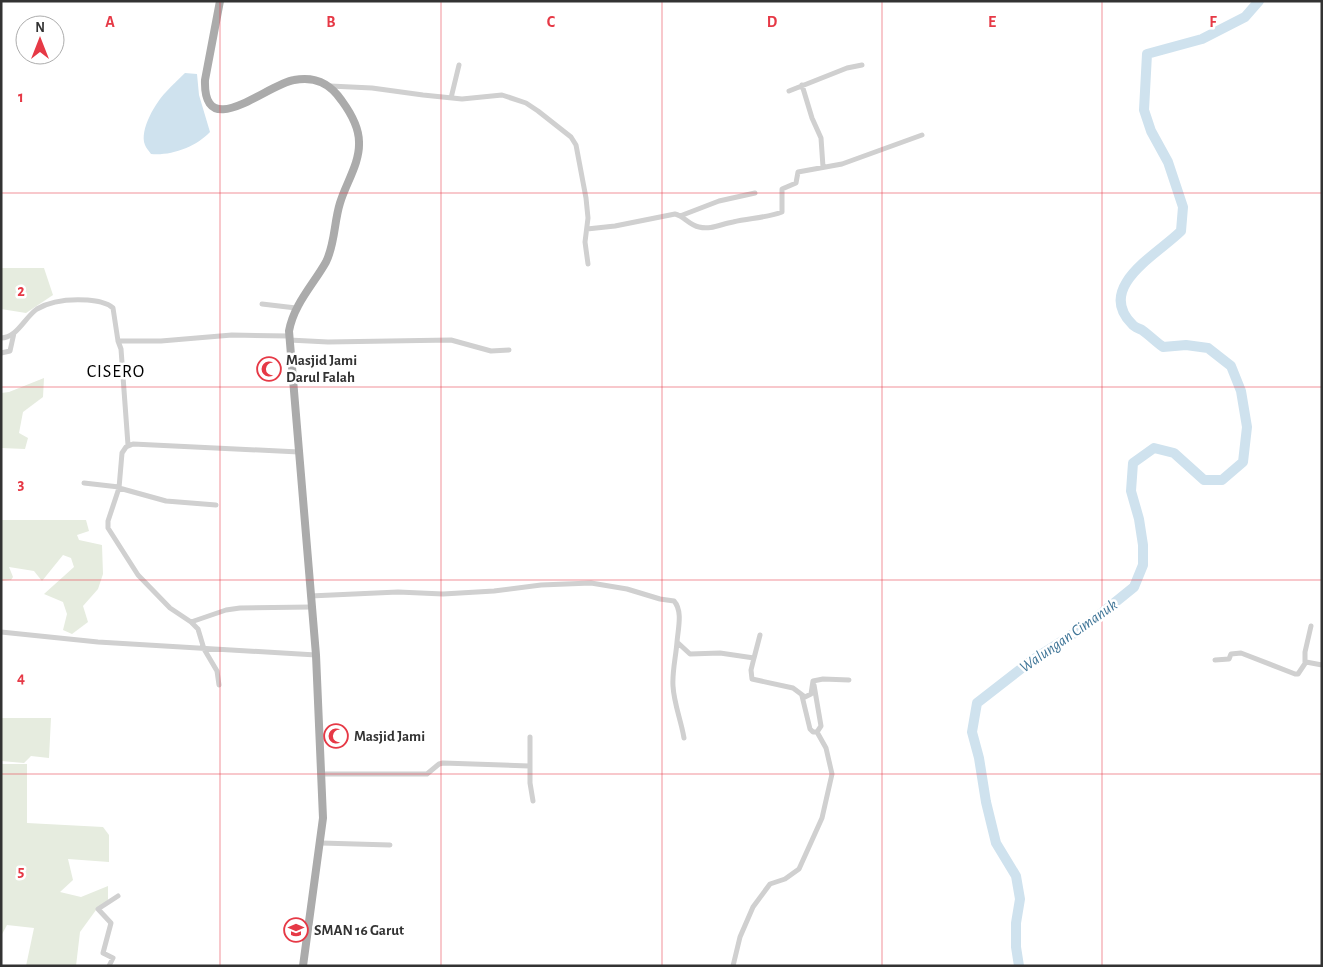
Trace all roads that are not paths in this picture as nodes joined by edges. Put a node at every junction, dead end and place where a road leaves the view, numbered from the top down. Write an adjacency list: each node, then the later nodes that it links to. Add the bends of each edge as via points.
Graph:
1 (220, 1): 5 (main road, via 205,80 207,98 213,106 231,109 295,79 316,79)
2 (862, 64): 4 (street)
3 (459, 65): 7 (street)
4 (802, 85): 6 (street); 9 (street, via 822,141)
5 (330, 86): 7 (street); 15 (main road, via 354,122 359,139 358,156 340,203 327,258)
6 (789, 91)
7 (451, 98): 12 (street, via 511,97 538,111 571,137 576,145 586,198)
8 (922, 136): 9 (street, via 842,164)
9 (823, 167): 11 (street, via 798,172 796,183 782,189 784,209 778,214 704,228)
10 (756, 193): 11 (street, via 719,201)
11 (680, 216): 12 (street, via 676,214)
12 (587, 229): 13 (street)
13 (588, 264)
14 (262, 304): 15 (street)
15 (296, 308): 18 (main road)
16 (14, 333): 17 (street); 19 (street, via 34,312 46,305 86,300 113,308); 21 (street, via 10,350)
17 (1, 338)
18 (288, 338): 19 (street, via 232,335); 20 (street, via 328,342 451,340 491,350); 23 (main road)
19 (118, 341): 22 (street)
20 (509, 350)
21 (1, 353)
22 (128, 446): 23 (street); 25 (street, via 122,453)
23 (298, 452): 27 (main road)
24 (84, 483): 25 (street)
25 (119, 487): 26 (street, via 166,500); 29 (street, via 108,521 110,531 138,575 170,608)
26 (216, 505)
27 (310, 596): 28 (main road); 33 (street, via 398,592 443,594 591,583 674,600 679,612)
28 (311, 607): 29 (street, via 240,608); 35 (main road)
29 (191, 622): 34 (street, via 198,629)
30 (1311, 626): 38 (street)
31 (1, 632): 34 (street)
32 (760, 635): 36 (street)
33 (677, 642): 36 (street, via 690,654 720,653); 46 (street, via 674,700)
34 (204, 649): 35 (street); 42 (street, via 214,664)
35 (316, 655): 48 (main road)
36 (754, 658): 43 (street, via 752,678 793,688)
37 (1215, 660): 38 (street, via 1229,659 1231,654 1241,653 1295,674)
38 (1305, 662): 39 (street)
39 (1322, 665)
40 (848, 680): 41 (street, via 824,678)
41 (813, 681): 43 (street, via 809,696); 44 (street, via 821,726)
42 (219, 685)
43 (802, 696): 44 (street, via 810,729)
44 (817, 732): 55 (street, via 826,748 832,774 822,818 799,870 770,884 754,907 740,937)
45 (530, 737): 47 (street)
46 (684, 738)
47 (529, 766): 48 (street, via 443,763 424,774); 49 (street)
48 (322, 774): 50 (main road)
49 (534, 800)
50 (321, 843): 51 (street); 54 (main road)
51 (390, 845)
52 (118, 896): 53 (street, via 98,909 111,923 103,953 113,958)
53 (109, 966)
54 (303, 966)
55 (733, 966)

